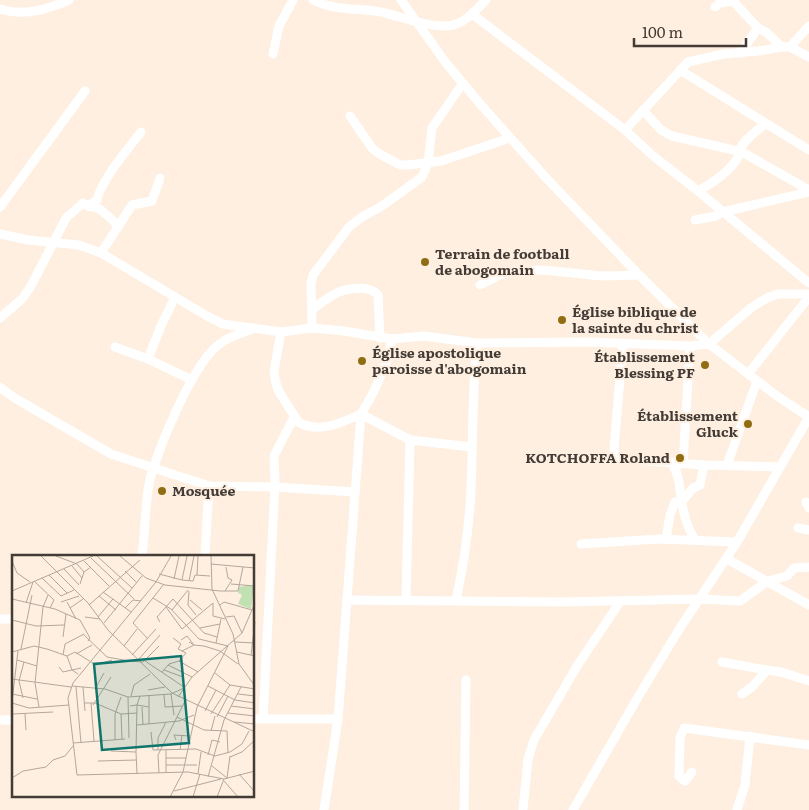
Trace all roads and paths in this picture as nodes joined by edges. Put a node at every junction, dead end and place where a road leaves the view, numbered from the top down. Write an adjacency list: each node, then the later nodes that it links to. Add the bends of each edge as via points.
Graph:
1 (69, 0): 7 (street, via 51,8 28,12)
2 (293, 0): 14 (street, via 279,26)
3 (313, 0): 9 (street)
4 (486, 0): 8 (street)
5 (404, 1): 9 (street)
6 (714, 7): 11 (street, via 733,1)
7 (1, 11)
8 (472, 14): 9 (street, via 452,26); 22 (street)
9 (415, 21): 17 (street)
10 (809, 26): 12 (street)
11 (758, 28): 12 (street); 13 (street)
12 (786, 47): 13 (street); 15 (street)
13 (740, 53): 16 (street, via 698,59 688,62)
14 (273, 54)
15 (809, 57)
16 (680, 70): 19 (street); 21 (street)
17 (463, 83): 24 (street); 27 (street, via 432,128)
18 (85, 91): 31 (street)
19 (643, 110): 22 (street); 26 (street, via 661,130 672,136)
20 (350, 116): 27 (street, via 378,153 400,165)
21 (766, 123): 25 (street); 26 (street, via 746,140)
22 (625, 130): 29 (street)
23 (141, 132): 32 (street, via 98,193 97,200)
24 (510, 138): 27 (street, via 453,158); 39 (street)
25 (809, 150)
26 (739, 151): 29 (street, via 734,164); 30 (street)
27 (428, 163): 44 (street, via 422,176 411,186 349,227 313,275)
28 (160, 178): 35 (street, via 152,201 132,205)
29 (698, 191): 33 (street)
30 (809, 192): 33 (street)
31 (0, 206)
32 (88, 206): 35 (street, via 100,209); 37 (street, via 83,203 66,218)
33 (723, 212): 34 (street); 40 (street)
34 (694, 220)
35 (119, 226): 38 (street)
36 (0, 234): 37 (street)
37 (53, 242): 38 (street); 45 (street, via 22,300)
38 (101, 252): 43 (street)
39 (639, 275): 41 (street, via 602,276 517,270); 55 (street)
40 (809, 283)
41 (480, 285)
42 (809, 296): 55 (street, via 778,294 767,298); 59 (street)
43 (175, 297): 46 (street); 58 (street)
44 (313, 309): 47 (street); 50 (street, via 334,294 366,288 375,291 378,295)
45 (0, 318)
46 (223, 324): 48 (street); 52 (street)
47 (312, 328): 49 (street); 50 (street)
48 (253, 329): 49 (street); 52 (street)
49 (281, 332): 64 (street, via 275,379)
50 (380, 338): 51 (street)
51 (392, 339): 53 (street, via 423,336); 63 (street, via 381,377)
52 (220, 343): 60 (street, via 202,362)
53 (477, 343): 54 (street); 66 (street)
54 (623, 343): 56 (street); 67 (street, via 615,455 621,459)
55 (709, 344): 56 (street); 59 (street)
56 (690, 346): 67 (street)
57 (115, 348): 58 (street)
58 (148, 359): 60 (street)
59 (748, 374): 61 (street)
60 (192, 380): 71 (street)
61 (757, 381): 69 (street); 70 (street, via 809,417)
62 (0, 387): 71 (street, via 111,454)
63 (361, 414): 64 (street, via 331,426 303,424); 65 (street); 74 (street)
64 (294, 417): 73 (street, via 274,456)
65 (410, 440): 66 (street); 89 (street)
66 (472, 447): 90 (street, via 466,548)
67 (682, 463): 68 (street); 75 (street, via 674,468 680,481)
68 (704, 464): 69 (street); 75 (street, via 700,485)
69 (727, 465): 70 (street)
70 (780, 467): 80 (street)
71 (153, 469): 72 (street); 82 (street)
72 (209, 486): 73 (street); 83 (street)
73 (275, 487): 74 (street); 98 (street)
74 (356, 492): 88 (street)
75 (682, 501): 78 (street, via 675,502); 79 (street, via 688,529)
76 (798, 528): 77 (street)
77 (809, 530)
78 (666, 540): 79 (street); 81 (street)
79 (695, 540): 80 (street)
80 (737, 542): 84 (street)
81 (581, 544)
82 (142, 555)
83 (205, 555)
84 (726, 559): 86 (street); 87 (street)
85 (809, 567): 86 (street, via 794,568 787,576)
86 (768, 582): 87 (street, via 740,601); 92 (street)
87 (700, 599): 91 (street); 106 (street, via 638,697)
88 (347, 600): 89 (street); 99 (street)
89 (406, 600): 90 (street)
90 (456, 600): 91 (street)
91 (620, 602): 105 (street, via 577,666 534,740 528,759)
92 (809, 605)
93 (722, 662): 94 (street)
94 (767, 670): 96 (street); 97 (street)
95 (466, 680): 104 (street)
96 (809, 681)
97 (742, 694)
98 (258, 719): 99 (street)
99 (338, 719): 103 (street)
100 (750, 736): 101 (street); 102 (street, via 684,728 680,738 679,776 685,781); 107 (street, via 745,785)
101 (809, 745)
102 (692, 772)
103 (324, 810)
104 (464, 810)
105 (524, 810)
106 (573, 810)
107 (737, 810)

